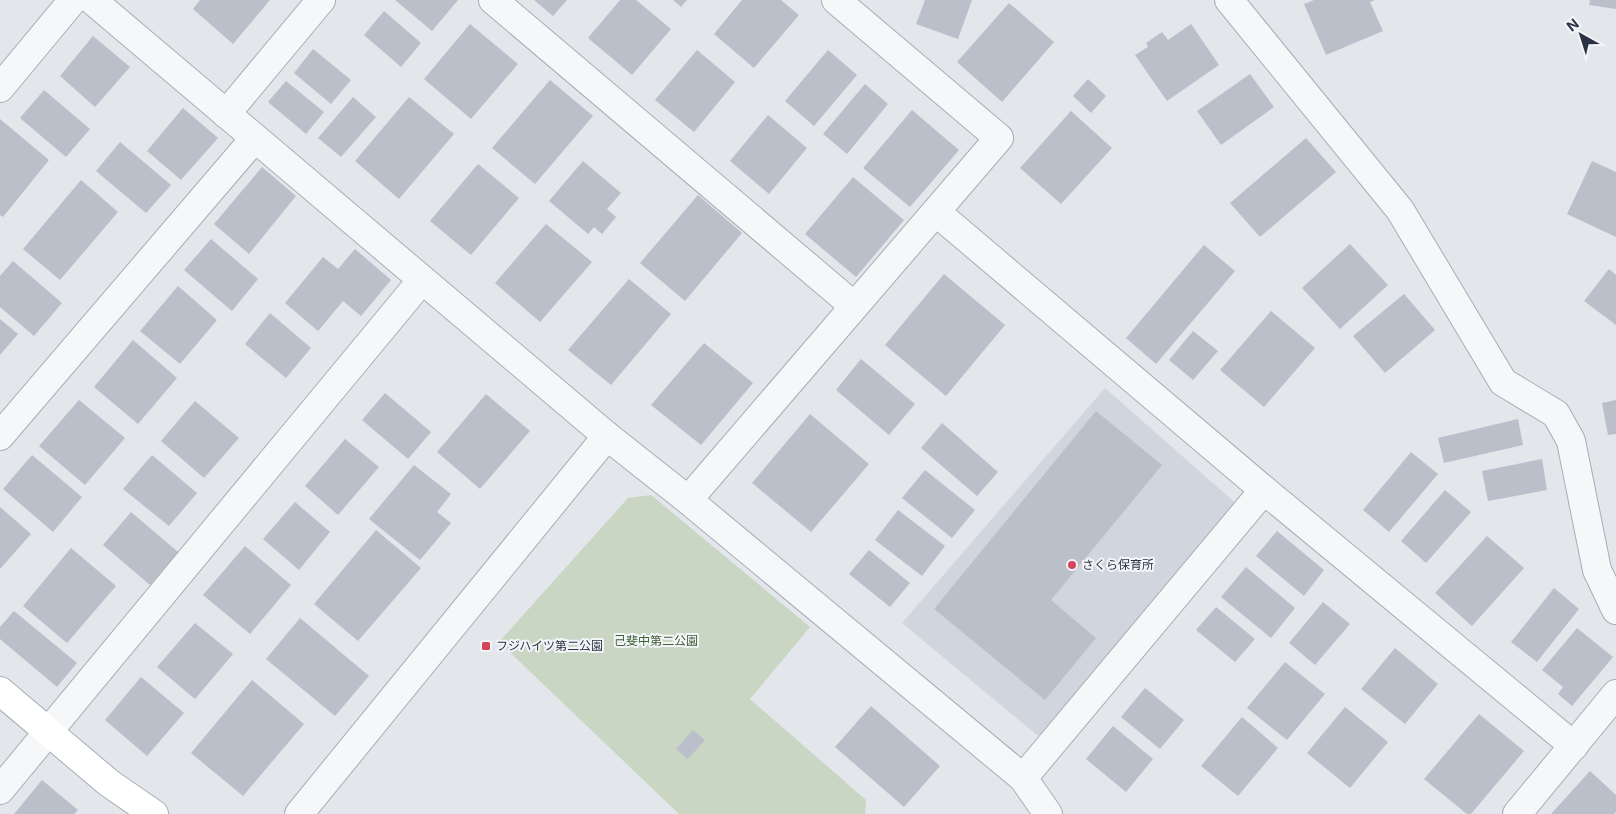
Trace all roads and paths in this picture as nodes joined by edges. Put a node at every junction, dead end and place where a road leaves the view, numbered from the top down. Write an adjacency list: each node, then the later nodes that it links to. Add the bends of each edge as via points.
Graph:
1 (73, 0): 7 (street)
2 (92, 0): 8 (street)
3 (321, 0): 8 (street)
4 (492, 0): 12 (street)
5 (836, 0): 10 (street, via 999,138)
6 (1229, 0): 17 (street, via 1400,210 1503,382 1556,414 1571,442 1597,570)
7 (0, 88)
8 (226, 114): 9 (street)
9 (255, 138): 11 (street); 13 (street)
10 (936, 212): 12 (street); 15 (street)
11 (422, 280): 14 (street); 20 (street)
12 (854, 306): 16 (street)
13 (0, 436)
14 (607, 436): 16 (street); 25 (street)
15 (1264, 490): 21 (street); 22 (street)
16 (688, 500): 22 (street)
17 (1616, 610)
18 (0, 691): 20 (street)
19 (1616, 694): 21 (street)
20 (48, 732): 23 (street); 24 (street, via 109,783)
21 (1574, 746): 27 (street)
22 (1023, 778): 26 (street)
23 (0, 790)
24 (154, 814)
25 (299, 814)
26 (1048, 814)
27 (1517, 814)

